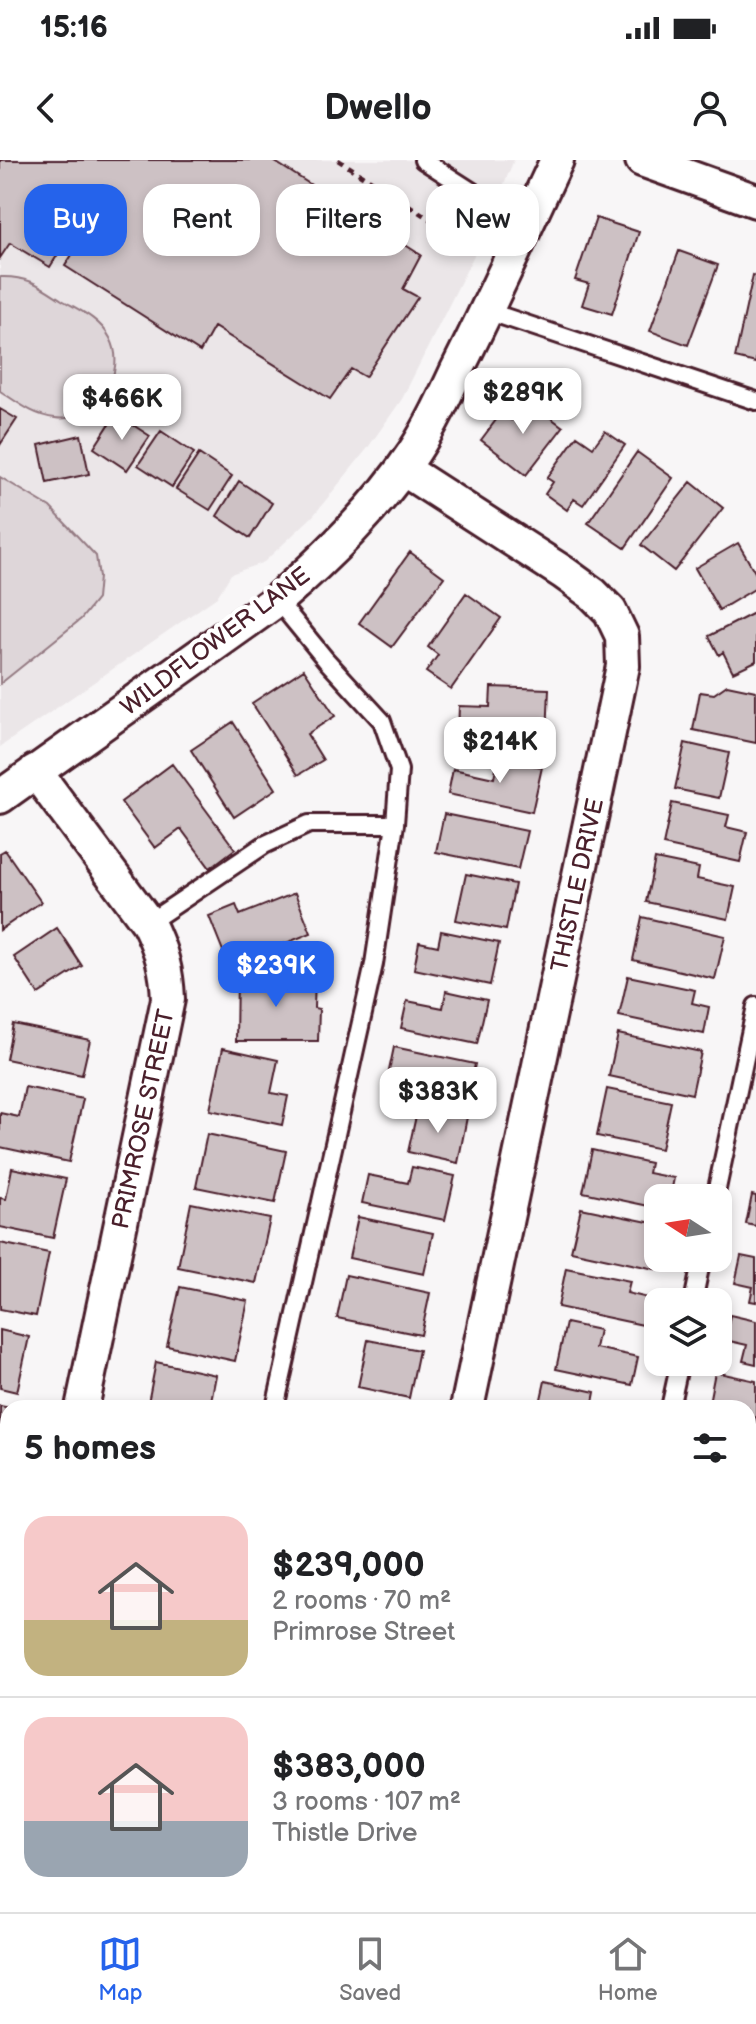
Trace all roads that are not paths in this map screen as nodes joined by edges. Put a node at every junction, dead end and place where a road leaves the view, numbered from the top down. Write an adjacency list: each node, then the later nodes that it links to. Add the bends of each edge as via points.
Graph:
1 (423, 160): 4 (lane)
2 (557, 160): 5 (street, WILDFLOWER LANE)
3 (642, 160): 6 (street)
4 (460, 184)
5 (539, 198)
6 (756, 201)
7 (512, 256): 8 (street, WILDFLOWER LANE)
8 (487, 311): 9 (lane); 10 (street, WILDFLOWER LANE)
9 (756, 401)
10 (403, 469): 11 (street, WILDFLOWER LANE, via 342,540); 21 (street, THISTLE DRIVE, via 574,580 610,611 622,636 623,666)
11 (277, 600): 12 (street, WILDFLOWER LANE); 14 (lane, via 382,721 399,770)
12 (35, 771): 13 (street, WILDFLOWER LANE); 15 (street, PRIMROSE STREET)
13 (0, 797)
14 (395, 824): 15 (lane, via 309,824 264,845); 20 (lane, via 374,964)
15 (148, 923): 19 (street, PRIMROSE STREET, via 167,974 168,999)
16 (756, 1006): 17 (lane)
17 (718, 1184)
18 (677, 1376): 22 (lane)
19 (84, 1400)
20 (277, 1400)
21 (469, 1400)
22 (672, 1400)

